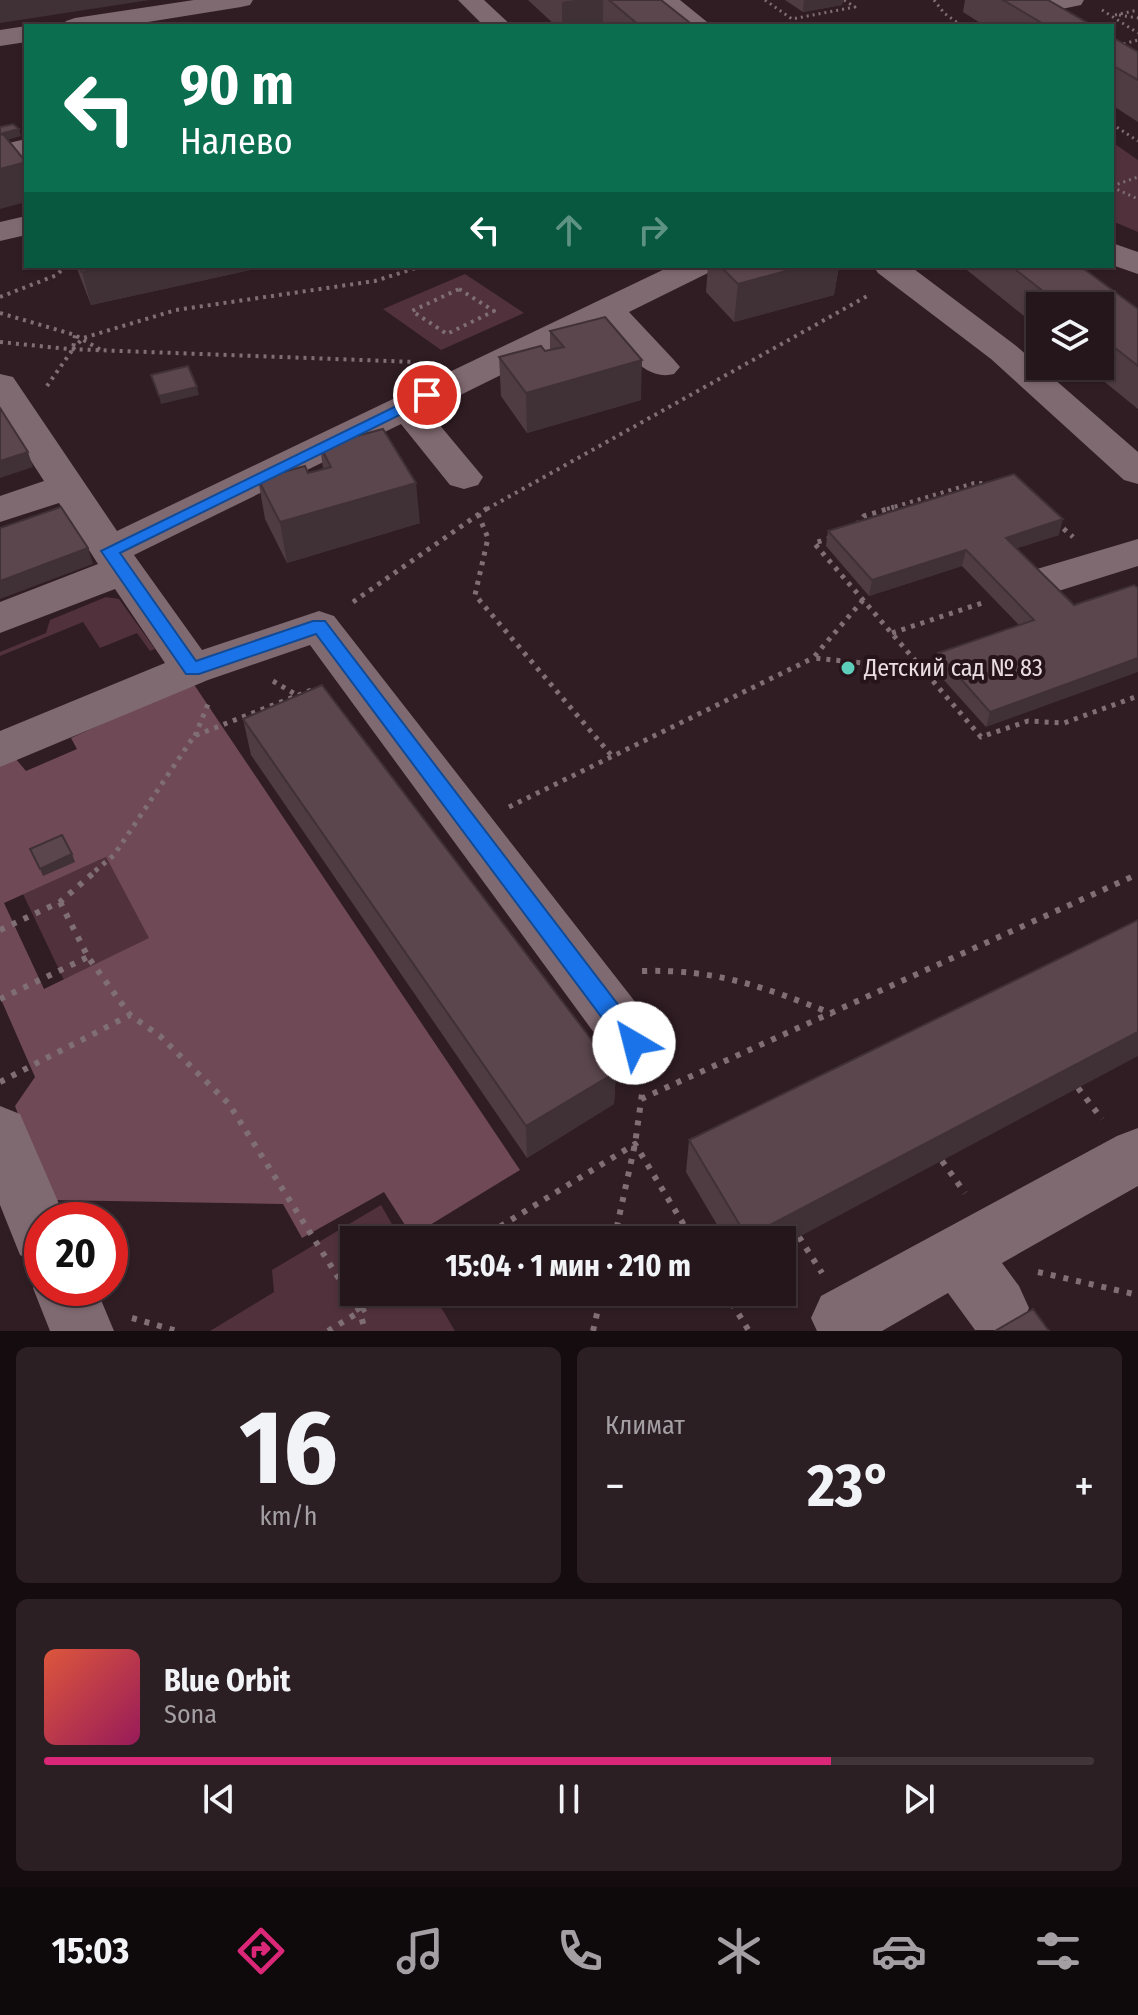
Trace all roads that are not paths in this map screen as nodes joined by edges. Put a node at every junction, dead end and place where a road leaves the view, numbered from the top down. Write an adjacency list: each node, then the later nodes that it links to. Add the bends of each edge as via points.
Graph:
1 (241, 0): 6 (lane)
2 (470, 0): 7 (lane)
3 (665, 0): 8 (lane)
4 (1072, 0): 5 (lane)
5 (1031, 3): 9 (lane)
6 (88, 24)
7 (497, 24)
8 (696, 24)
9 (1058, 24)
10 (24, 34): 11 (lane)
11 (0, 38)
12 (24, 148): 13 (lane)
13 (0, 154)
14 (24, 226): 15 (lane)
15 (0, 232)
16 (1114, 254): 17 (lane)
17 (1138, 264)
18 (693, 268): 20 (lane)
19 (895, 270): 24 (lane, via 1003,352)
20 (608, 309): 21 (lane); 23 (lane)
21 (662, 367)
22 (0, 385): 26 (lane)
23 (405, 406): 25 (lane); 29 (lane)
24 (1138, 472)
25 (464, 477)
26 (66, 487): 27 (lane); 29 (lane)
27 (0, 510)
28 (1138, 552): 30 (lane)
29 (116, 561): 31 (lane); 32 (lane)
30 (1052, 579)
31 (0, 618)
32 (192, 669): 33 (lane); 34 (lane, via 319,626)
33 (0, 750)
34 (634, 1043)
35 (0, 1133): 37 (lane)
36 (1138, 1155): 38 (lane)
37 (29, 1202)
38 (957, 1254): 39 (lane); 41 (lane)
39 (1015, 1290)
40 (72, 1306): 42 (lane)
41 (843, 1318)
42 (82, 1331)

